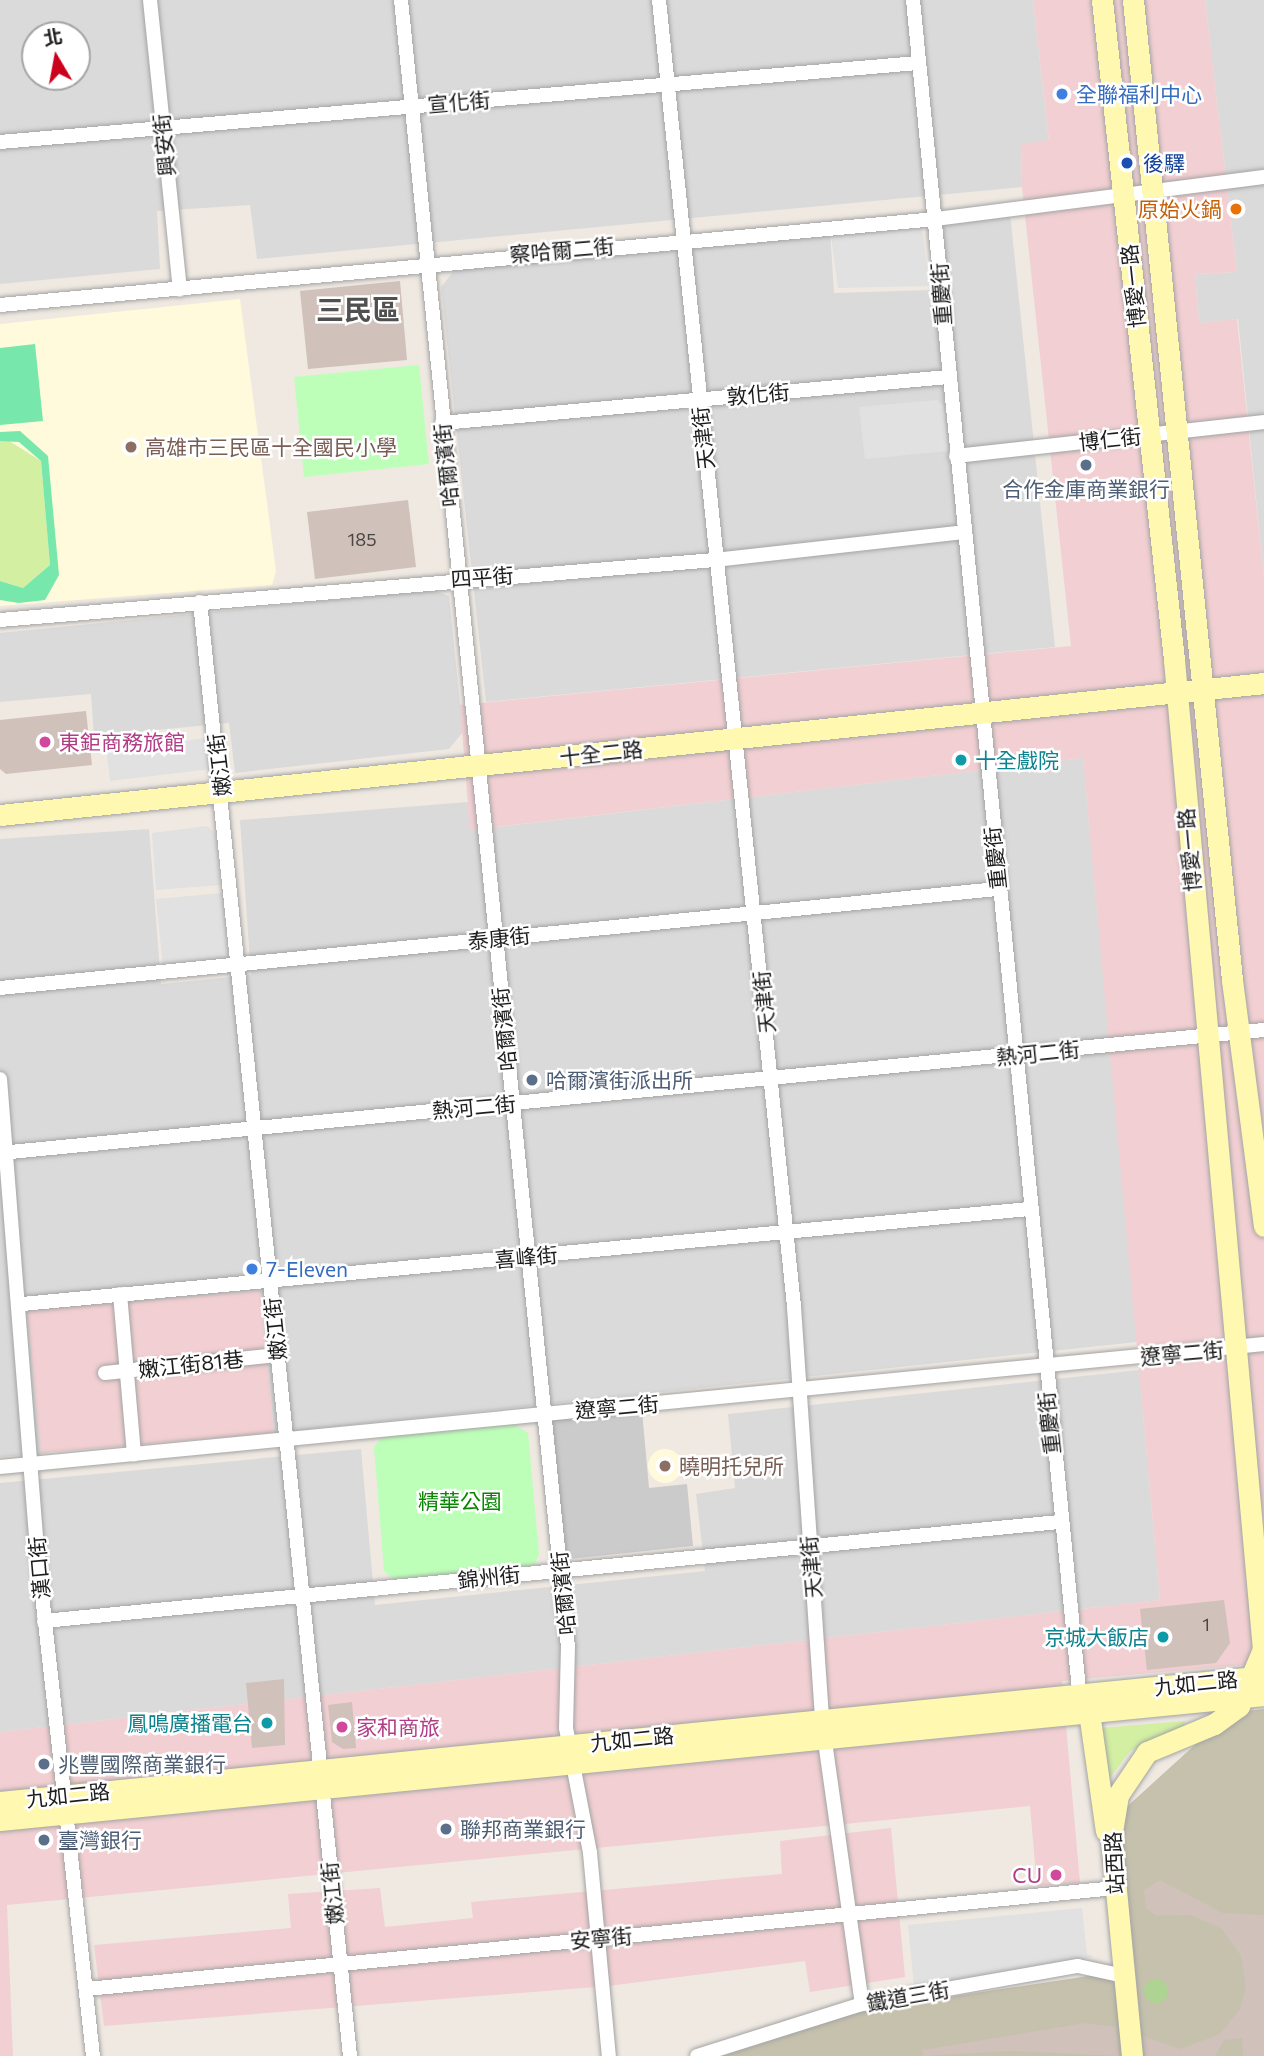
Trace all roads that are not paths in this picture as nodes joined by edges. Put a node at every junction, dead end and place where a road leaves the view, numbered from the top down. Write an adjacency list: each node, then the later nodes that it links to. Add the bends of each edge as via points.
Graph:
1 (150, 0): 10 (street, 興安街)
2 (401, 0): 9 (street, 哈爾濱街)
3 (659, 0): 8 (street, 天津街)
4 (913, 0): 7 (street, 重慶街)
5 (1102, 0): 14 (main road, 博愛一路)
6 (1133, 0): 13 (main road, 博愛一路)
7 (918, 63): 8 (street, 宣化街); 15 (street, 重慶街)
8 (668, 85): 9 (street, 宣化街); 16 (street, 天津街)
9 (411, 106): 10 (street, 宣化街); 17 (street, 哈爾濱街)
10 (163, 128): 11 (street, 宣化街); 18 (street, 興安街)
11 (0, 142)
12 (1264, 177): 13 (street, 察哈爾二街)
13 (1152, 193): 14 (street, 察哈爾二街); 24 (main road, 博愛一路)
14 (1124, 197): 15 (street, 察哈爾二街); 25 (main road, 博愛一路)
15 (936, 219): 16 (street, 察哈爾二街); 20 (street, 重慶街)
16 (681, 239): 17 (street, 察哈爾二街); 21 (street, 天津街)
17 (426, 264): 18 (street, 察哈爾二街); 23 (street, 哈爾濱街)
18 (180, 289): 19 (street, 察哈爾二街)
19 (0, 305)
20 (948, 377): 21 (street, 敦化街); 26 (street, 重慶街)
21 (699, 400): 23 (street, 敦化街); 28 (street, 天津街)
22 (1264, 422): 24 (street, 博仁街)
23 (442, 423): 29 (street, 哈爾濱街)
24 (1180, 431): 25 (street, 博仁街); 33 (main road, 博愛一路)
25 (1150, 435): 26 (street, 博仁街); 34 (main road, 博愛一路)
26 (956, 456): 27 (street, 重慶街)
27 (963, 531): 28 (street, 四平街); 35 (street, 重慶街)
28 (715, 560): 29 (street, 四平街); 36 (street, 天津街)
29 (458, 578): 30 (street, 四平街); 37 (street, 哈爾濱街)
30 (200, 602): 31 (street, 四平街); 38 (street, 嫩江街)
31 (0, 620)
32 (1264, 683): 33 (main road, 十全二路)
33 (1203, 690): 34 (main road, 十全二路); 46 (main road, 博愛一路)
34 (1176, 692): 35 (main road, 十全二路); 47 (main road, 博愛一路)
35 (981, 716): 36 (main road, 十全二路); 40 (street, 重慶街)
36 (738, 740): 37 (main road, 十全二路); 41 (street, 天津街)
37 (477, 766): 38 (main road, 十全二路); 42 (street, 哈爾濱街)
38 (223, 796): 39 (main road, 十全二路); 43 (street, 嫩江街)
39 (0, 815)
40 (998, 889): 41 (street, 泰康街); 48 (street, 重慶街)
41 (755, 913): 42 (street, 泰康街); 50 (street, 天津街)
42 (495, 939): 43 (street, 泰康街); 51 (street, 哈爾濱街)
43 (237, 964): 44 (street, 泰康街); 52 (street, 嫩江街)
44 (0, 988)
45 (1264, 1030): 46 (street, 熱河二街)
46 (1240, 1032): 47 (street, 熱河二街); 55 (main road, 博愛一路)
47 (1204, 1035): 48 (street, 熱河二街); 62 (main road, 博愛一路)
48 (1014, 1056): 50 (street, 熱河二街); 54 (street, 重慶街)
49 (0, 1079): 53 (street, 漢口街)
50 (771, 1079): 51 (street, 熱河二街); 56 (street, 天津街)
51 (512, 1104): 52 (street, 熱河二街); 57 (street, 哈爾濱街)
52 (254, 1129): 53 (street, 熱河二街); 58 (street, 嫩江街)
53 (4, 1153): 60 (street, 漢口街)
54 (1029, 1209): 56 (street, 喜峰街); 64 (street, 重慶街)
55 (1264, 1226)
56 (786, 1232): 57 (street, 喜峰街); 67 (street, 天津街)
57 (528, 1256): 58 (street, 喜峰街); 68 (street, 哈爾濱街)
58 (270, 1280): 59 (street, 喜峰街); 63 (street, 嫩江街)
59 (120, 1294): 60 (street, 喜峰街); 65 (street)
60 (22, 1304): 71 (street, 漢口街)
61 (1264, 1344): 62 (street, 遼寧二街)
62 (1235, 1349): 64 (street, 遼寧二街); 78 (main road, 博愛一路, via 1263,1640)
63 (277, 1355): 65 (street, 嫩江街81巷); 69 (street, 嫩江街)
64 (1044, 1366): 67 (street, 遼寧二街); 73 (street, 重慶街)
65 (127, 1370): 66 (street, 嫩江街81巷); 70 (street)
66 (106, 1373)
67 (797, 1390): 68 (street, 遼寧二街); 74 (street, 天津街)
68 (544, 1414): 69 (street, 遼寧二街); 75 (street, 哈爾濱街)
69 (286, 1439): 70 (street, 遼寧二街); 76 (street, 嫩江街)
70 (134, 1454): 71 (street, 遼寧二街)
71 (32, 1464): 72 (street, 遼寧二街); 77 (street, 漢口街)
72 (0, 1467)
73 (1059, 1522): 74 (street, 錦州街); 79 (street, 重慶街)
74 (809, 1550): 75 (street, 錦州街); 81 (street, 天津街)
75 (560, 1570): 76 (street, 錦州街); 82 (street, 哈爾濱街)
76 (302, 1595): 77 (street, 錦州街); 83 (street, 嫩江街)
77 (44, 1621): 85 (street, 漢口街)
78 (1257, 1686): 79 (main road, 九如二路); 80 (main road, 九如二路); 87 (main road, 站西路, via 1221,1720 1157,1746 1138,1761 1118,1795)
79 (1076, 1695): 80 (street); 81 (main road, 九如二路)
80 (1089, 1712): 81 (main road, 九如二路); 87 (main road)
81 (824, 1729): 82 (main road, 九如二路); 89 (street, 天津街)
82 (570, 1755): 83 (main road, 九如二路); 90 (street, 哈爾濱街)
83 (321, 1780): 85 (main road, 九如二路); 91 (street, 嫩江街)
84 (0, 1802): 85 (main road, 九如二路)
85 (64, 1805): 86 (main road, 九如二路); 93 (street, 漢口街)
86 (0, 1820)
87 (1111, 1853): 88 (main road, 站西路)
88 (1115, 1888): 89 (street, 安寧街); 92 (main road, 站西路)
89 (853, 1914): 90 (street, 安寧街); 94 (street, 天津街)
90 (599, 1938): 91 (street, 安寧街); 97 (street, 哈爾濱街)
91 (339, 1963): 93 (street, 安寧街); 96 (street, 嫩江街)
92 (1124, 1976): 94 (street, 鐵道三街, via 1078,1966); 99 (main road, 站西路)
93 (86, 1989): 95 (street, 漢口街)
94 (862, 2004): 98 (street, 鐵道三街)
95 (93, 2056)
96 (350, 2056)
97 (609, 2056)
98 (697, 2056)
99 (1132, 2056)

